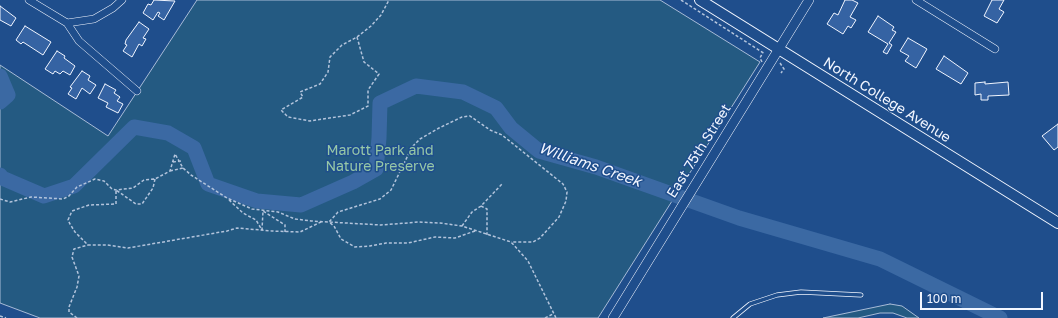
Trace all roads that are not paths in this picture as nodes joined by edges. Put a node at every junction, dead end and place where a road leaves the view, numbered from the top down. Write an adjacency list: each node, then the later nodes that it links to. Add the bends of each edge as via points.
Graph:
1 (29, 0): 6 (street)
2 (122, 0): 6 (street, via 92,20)
3 (700, 0): 7 (main road, North College Avenue)
4 (809, 0): 7 (street, East 75th Street)
5 (916, 0): 8 (street)
6 (67, 23): 9 (street, via 80,41)
7 (780, 49): 10 (main road, North College Avenue); 12 (street, East 75th Street)
8 (995, 49)
9 (137, 91)
10 (1058, 223)
11 (861, 295): 13 (lane, via 801,292 778,295 750,304)
12 (613, 318)
13 (733, 318)

